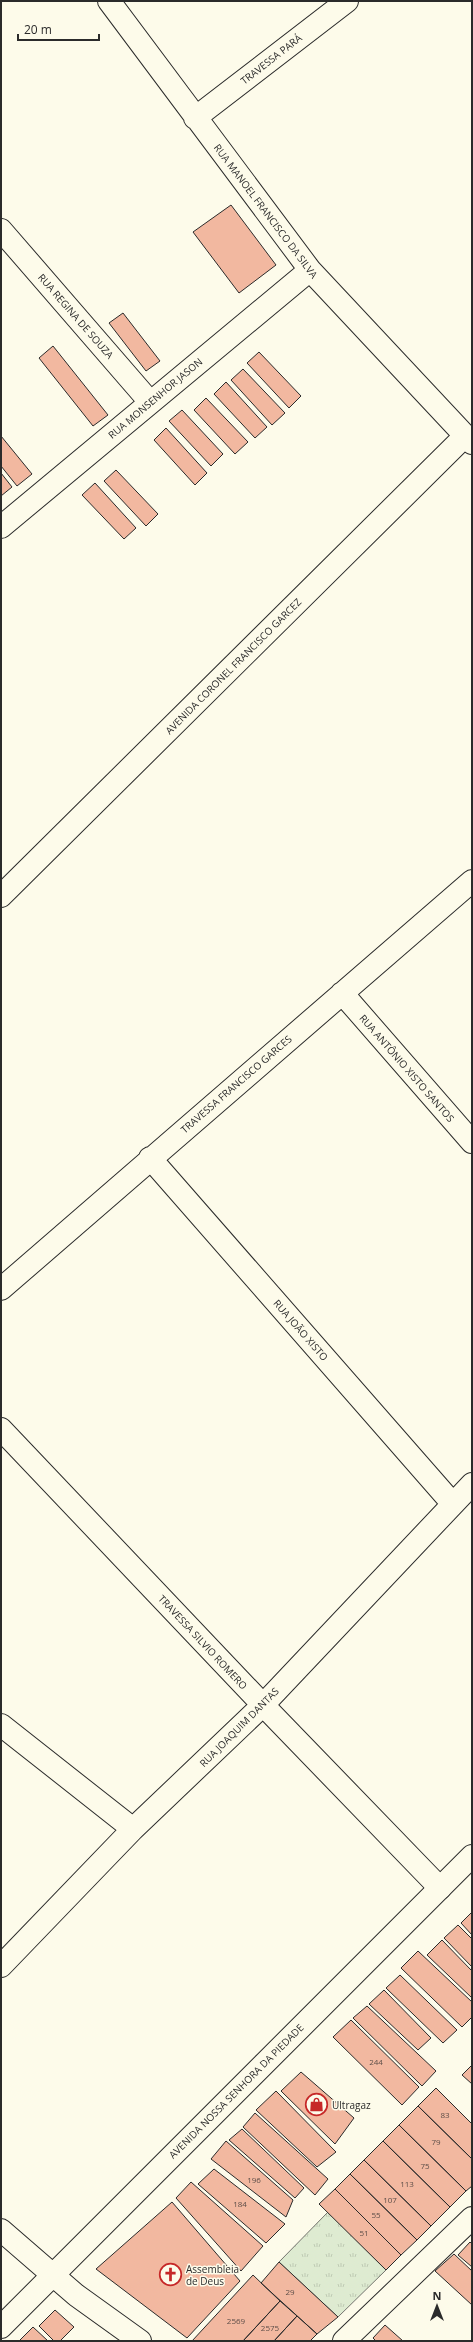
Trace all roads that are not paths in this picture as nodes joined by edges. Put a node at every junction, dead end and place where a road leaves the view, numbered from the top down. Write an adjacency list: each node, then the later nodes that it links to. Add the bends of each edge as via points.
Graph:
1 (109, 1): 3 (street, RUA MANOEL FRANCISCO DA SILVA)
2 (347, 1): 3 (street, TRAVESSA PARÁ)
3 (196, 118): 5 (street, RUA MANOEL FRANCISCO DA SILVA)
4 (2, 234): 6 (street, RUA REGINA DE SOUZA)
5 (310, 270): 6 (street, RUA MONSENHOR JASON); 7 (street, RUA MANOEL FRANCISCO DA SILVA)
6 (150, 402): 8 (street, RUA MONSENHOR JASON)
7 (468, 440): 10 (street, AVENIDA CORONEL FRANCISCO GARCEZ)
8 (1, 527)
9 (472, 881): 11 (street, TRAVESSA FRANCISCO GARCES)
10 (1, 896)
11 (342, 994): 12 (street, RUA ANTÔNIO XISTO SANTOS); 13 (street, TRAVESSA FRANCISCO GARCES)
12 (472, 1142)
13 (150, 1158): 14 (street, TRAVESSA FRANCISCO GARCES); 17 (street, RUA JOÃO XISTO)
14 (1, 1289)
15 (1, 1429): 18 (street, TRAVESSA SILVIO ROMERO)
16 (472, 1484): 17 (street, RUA JOAQUIM DANTAS)
17 (452, 1503): 18 (street, RUA JOAQUIM DANTAS)
18 (263, 1704): 20 (street, RUA JOAQUIM DANTAS); 22 (street, TRAVESSA SILVIO ROMERO)
19 (1, 1725): 20 (street)
20 (133, 1830): 23 (street, RUA JOAQUIM DANTAS)
21 (472, 1856): 22 (street, AVENIDA NOSSA SENHORA DA PIEDADE)
22 (440, 1888): 26 (street, AVENIDA NOSSA SENHORA DA PIEDADE)
23 (1, 1966)
24 (472, 2218): 29 (street)
25 (1, 2230): 26 (street)
26 (52, 2274): 27 (street, AVENIDA NOSSA SENHORA DA PIEDADE); 28 (street, via 76,2295)
27 (1, 2327)
28 (140, 2341)
29 (344, 2341)

